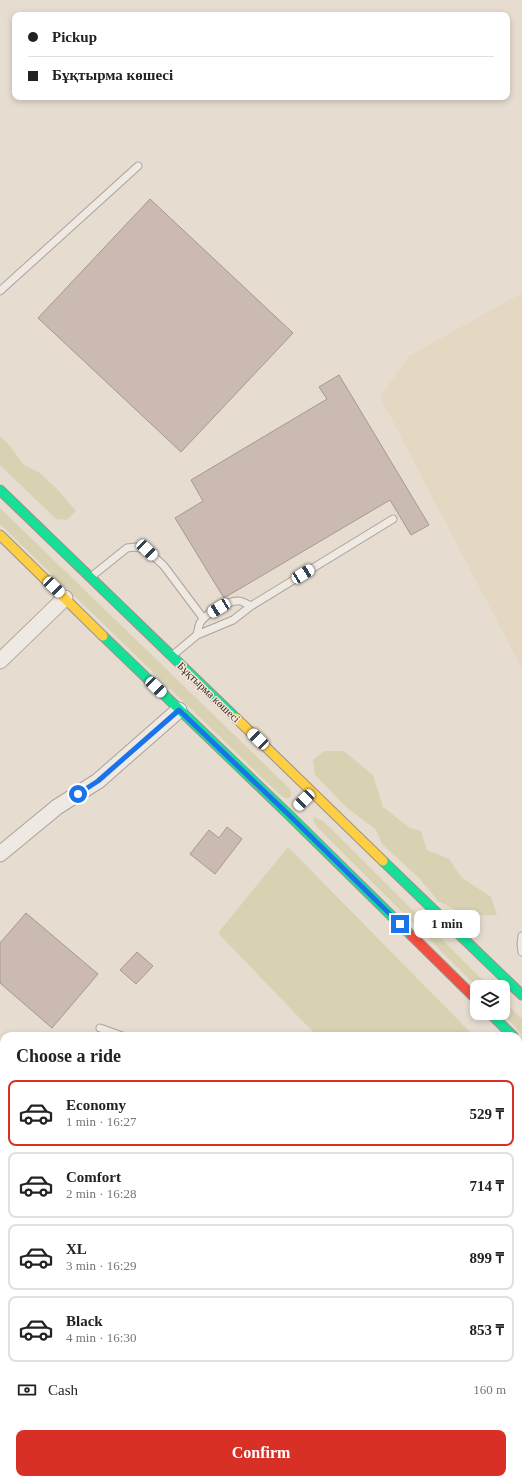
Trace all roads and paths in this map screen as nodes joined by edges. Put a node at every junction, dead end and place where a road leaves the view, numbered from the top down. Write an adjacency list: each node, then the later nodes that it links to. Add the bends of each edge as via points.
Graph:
1 (138, 166): 2 (lane)
2 (0, 291)
3 (0, 490): 6 (main road, Бұқтырма көшесі)
4 (393, 519): 8 (lane)
5 (0, 535): 7 (main road)
6 (91, 578): 9 (lane, via 127,548 147,550 164,566); 11 (main road, Бұқтырма көшесі)
7 (65, 598): 12 (street); 13 (main road)
8 (251, 606): 9 (lane, via 238,600); 10 (lane, via 233,620)
9 (203, 618): 10 (lane, via 199,624)
10 (198, 636): 11 (lane)
11 (171, 656): 18 (main road, Бұқтырма көшесі, via 310,794)
12 (0, 661)
13 (179, 710): 14 (street, via 98,781 57,807); 17 (main road, via 291,813)
14 (0, 854)
15 (522, 936): 16 (lane)
16 (522, 952)
17 (470, 993)
18 (522, 995)
19 (497, 1020): 22 (main road)
20 (100, 1028): 21 (lane)
21 (111, 1032)
22 (509, 1032)

